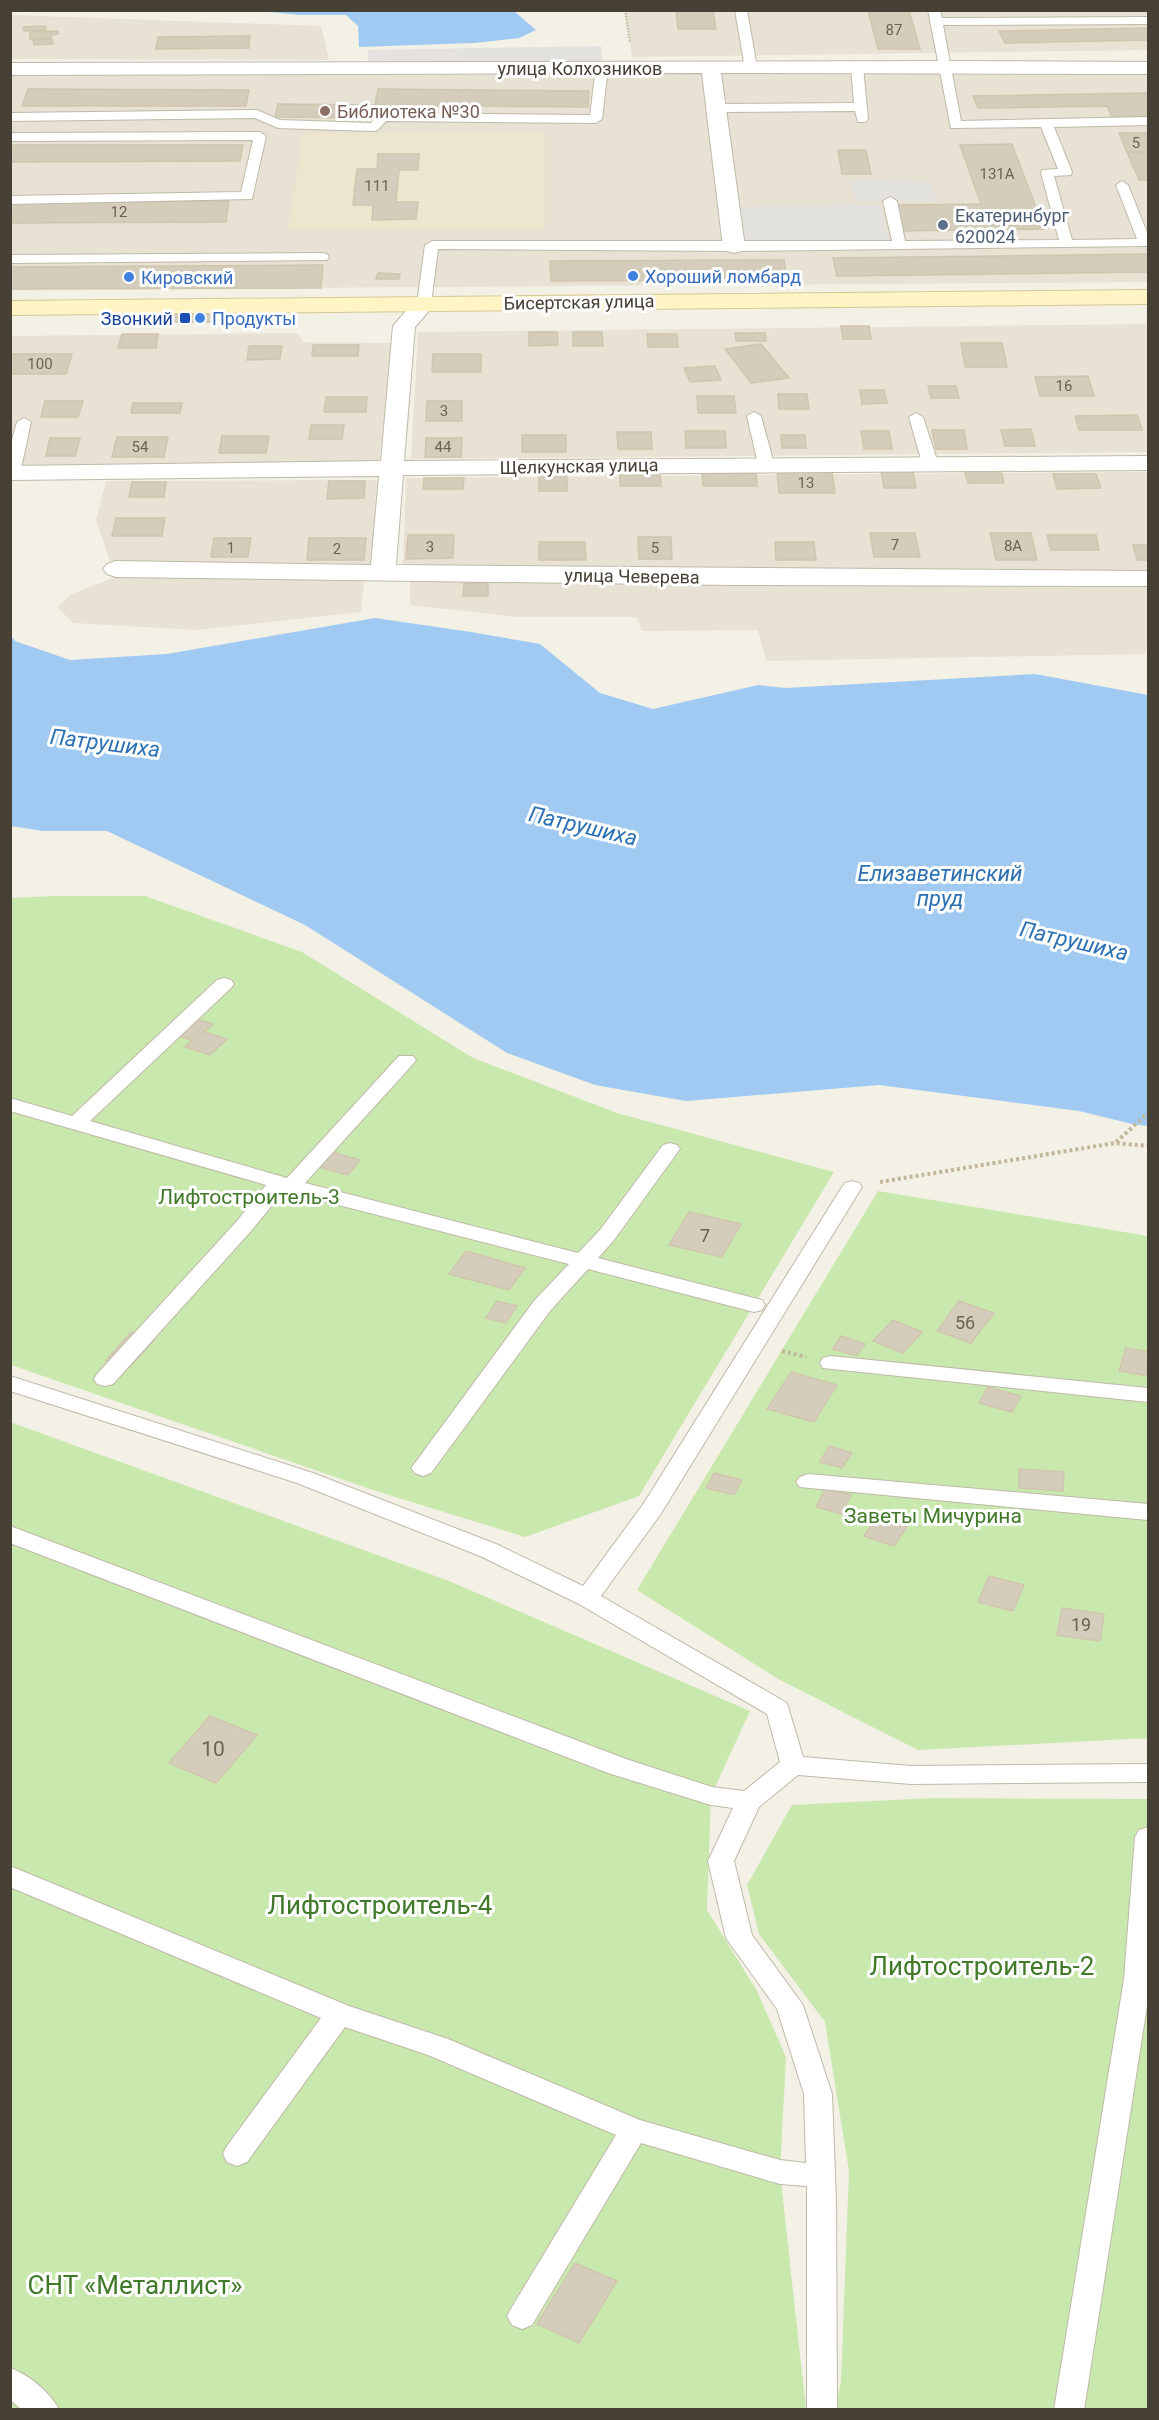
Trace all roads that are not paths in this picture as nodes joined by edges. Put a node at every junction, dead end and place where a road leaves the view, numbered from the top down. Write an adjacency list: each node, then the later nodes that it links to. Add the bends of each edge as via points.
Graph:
1 (741, 10): 8 (lane)
2 (935, 16): 3 (lane); 5 (lane)
3 (1149, 20)
4 (857, 67): 5 (street, улица Колхозников); 8 (street, улица Колхозников); 11 (lane, via 861,114)
5 (946, 67): 9 (street, улица Колхозников); 14 (lane, via 955,125)
6 (602, 68): 7 (street, улица Колхозников); 10 (street, улица Колхозников); 12 (lane, via 596,119 382,117 374,127 278,124 257,114)
7 (711, 68): 8 (street, улица Колхозников); 11 (street)
8 (751, 68)
9 (1149, 68)
10 (10, 69)
11 (716, 108): 21 (street)
12 (10, 117)
13 (1149, 121): 14 (lane)
14 (1046, 123): 19 (lane, via 1066,172 1047,172)
15 (10, 137): 17 (lane, via 260,136 247,196)
16 (1122, 186): 19 (lane, via 1145,243)
17 (10, 200)
18 (890, 201): 20 (lane)
19 (1067, 244): 20 (lane)
20 (899, 245): 21 (lane)
21 (734, 247): 25 (lane, via 432,245)
22 (322, 257): 23 (lane)
23 (10, 260)
24 (1149, 297): 25 (main road, Бисертская улица)
25 (424, 304): 26 (main road, Бисертская улица); 33 (street, via 404,326)
26 (10, 308)
27 (754, 416): 32 (lane)
28 (916, 417): 30 (lane)
29 (24, 422): 34 (lane)
30 (930, 463): 31 (street, Щелкунская улица); 32 (street, Щелкунская улица)
31 (1149, 463)
32 (766, 464): 33 (street, Щелкунская улица)
33 (393, 468): 34 (street, Щелкунская улица); 36 (street)
34 (11, 473)
35 (116, 569): 36 (street, улица Чеверева)
36 (383, 573): 37 (street, улица Чеверева)
37 (1149, 579)
38 (224, 984): 41 (lane)
39 (406, 1060): 43 (lane)
40 (10, 1104): 41 (lane)
41 (76, 1123): 43 (lane)
42 (670, 1149): 45 (lane, via 607,1235)
43 (285, 1184): 45 (lane); 48 (lane)
44 (852, 1187): 55 (lane, via 652,1509)
45 (581, 1262): 46 (lane); 51 (lane, via 542,1306)
46 (754, 1305)
47 (831, 1364): 50 (lane)
48 (105, 1379)
49 (10, 1383): 55 (lane, via 305,1478 488,1550)
50 (1149, 1395)
51 (423, 1468)
52 (808, 1482): 53 (lane)
53 (1149, 1512)
54 (10, 1534): 58 (lane, via 617,1766 711,1796)
55 (587, 1598): 56 (lane, via 778,1709)
56 (793, 1765): 57 (lane, via 911,1775); 58 (lane)
57 (1148, 1775)
58 (749, 1801): 64 (lane, via 721,1861 739,1938 789,2005 818,2094)
59 (1149, 1837): 69 (lane, via 1138,1978)
60 (10, 1876): 61 (lane)
61 (339, 2014): 62 (lane, via 438,2047); 63 (lane)
62 (634, 2130): 64 (lane, via 780,2172); 65 (lane)
63 (237, 2154)
64 (821, 2176): 68 (lane)
65 (522, 2316)
66 (10, 2381): 67 (lane)
67 (44, 2409)
68 (822, 2409)
69 (1069, 2409)

